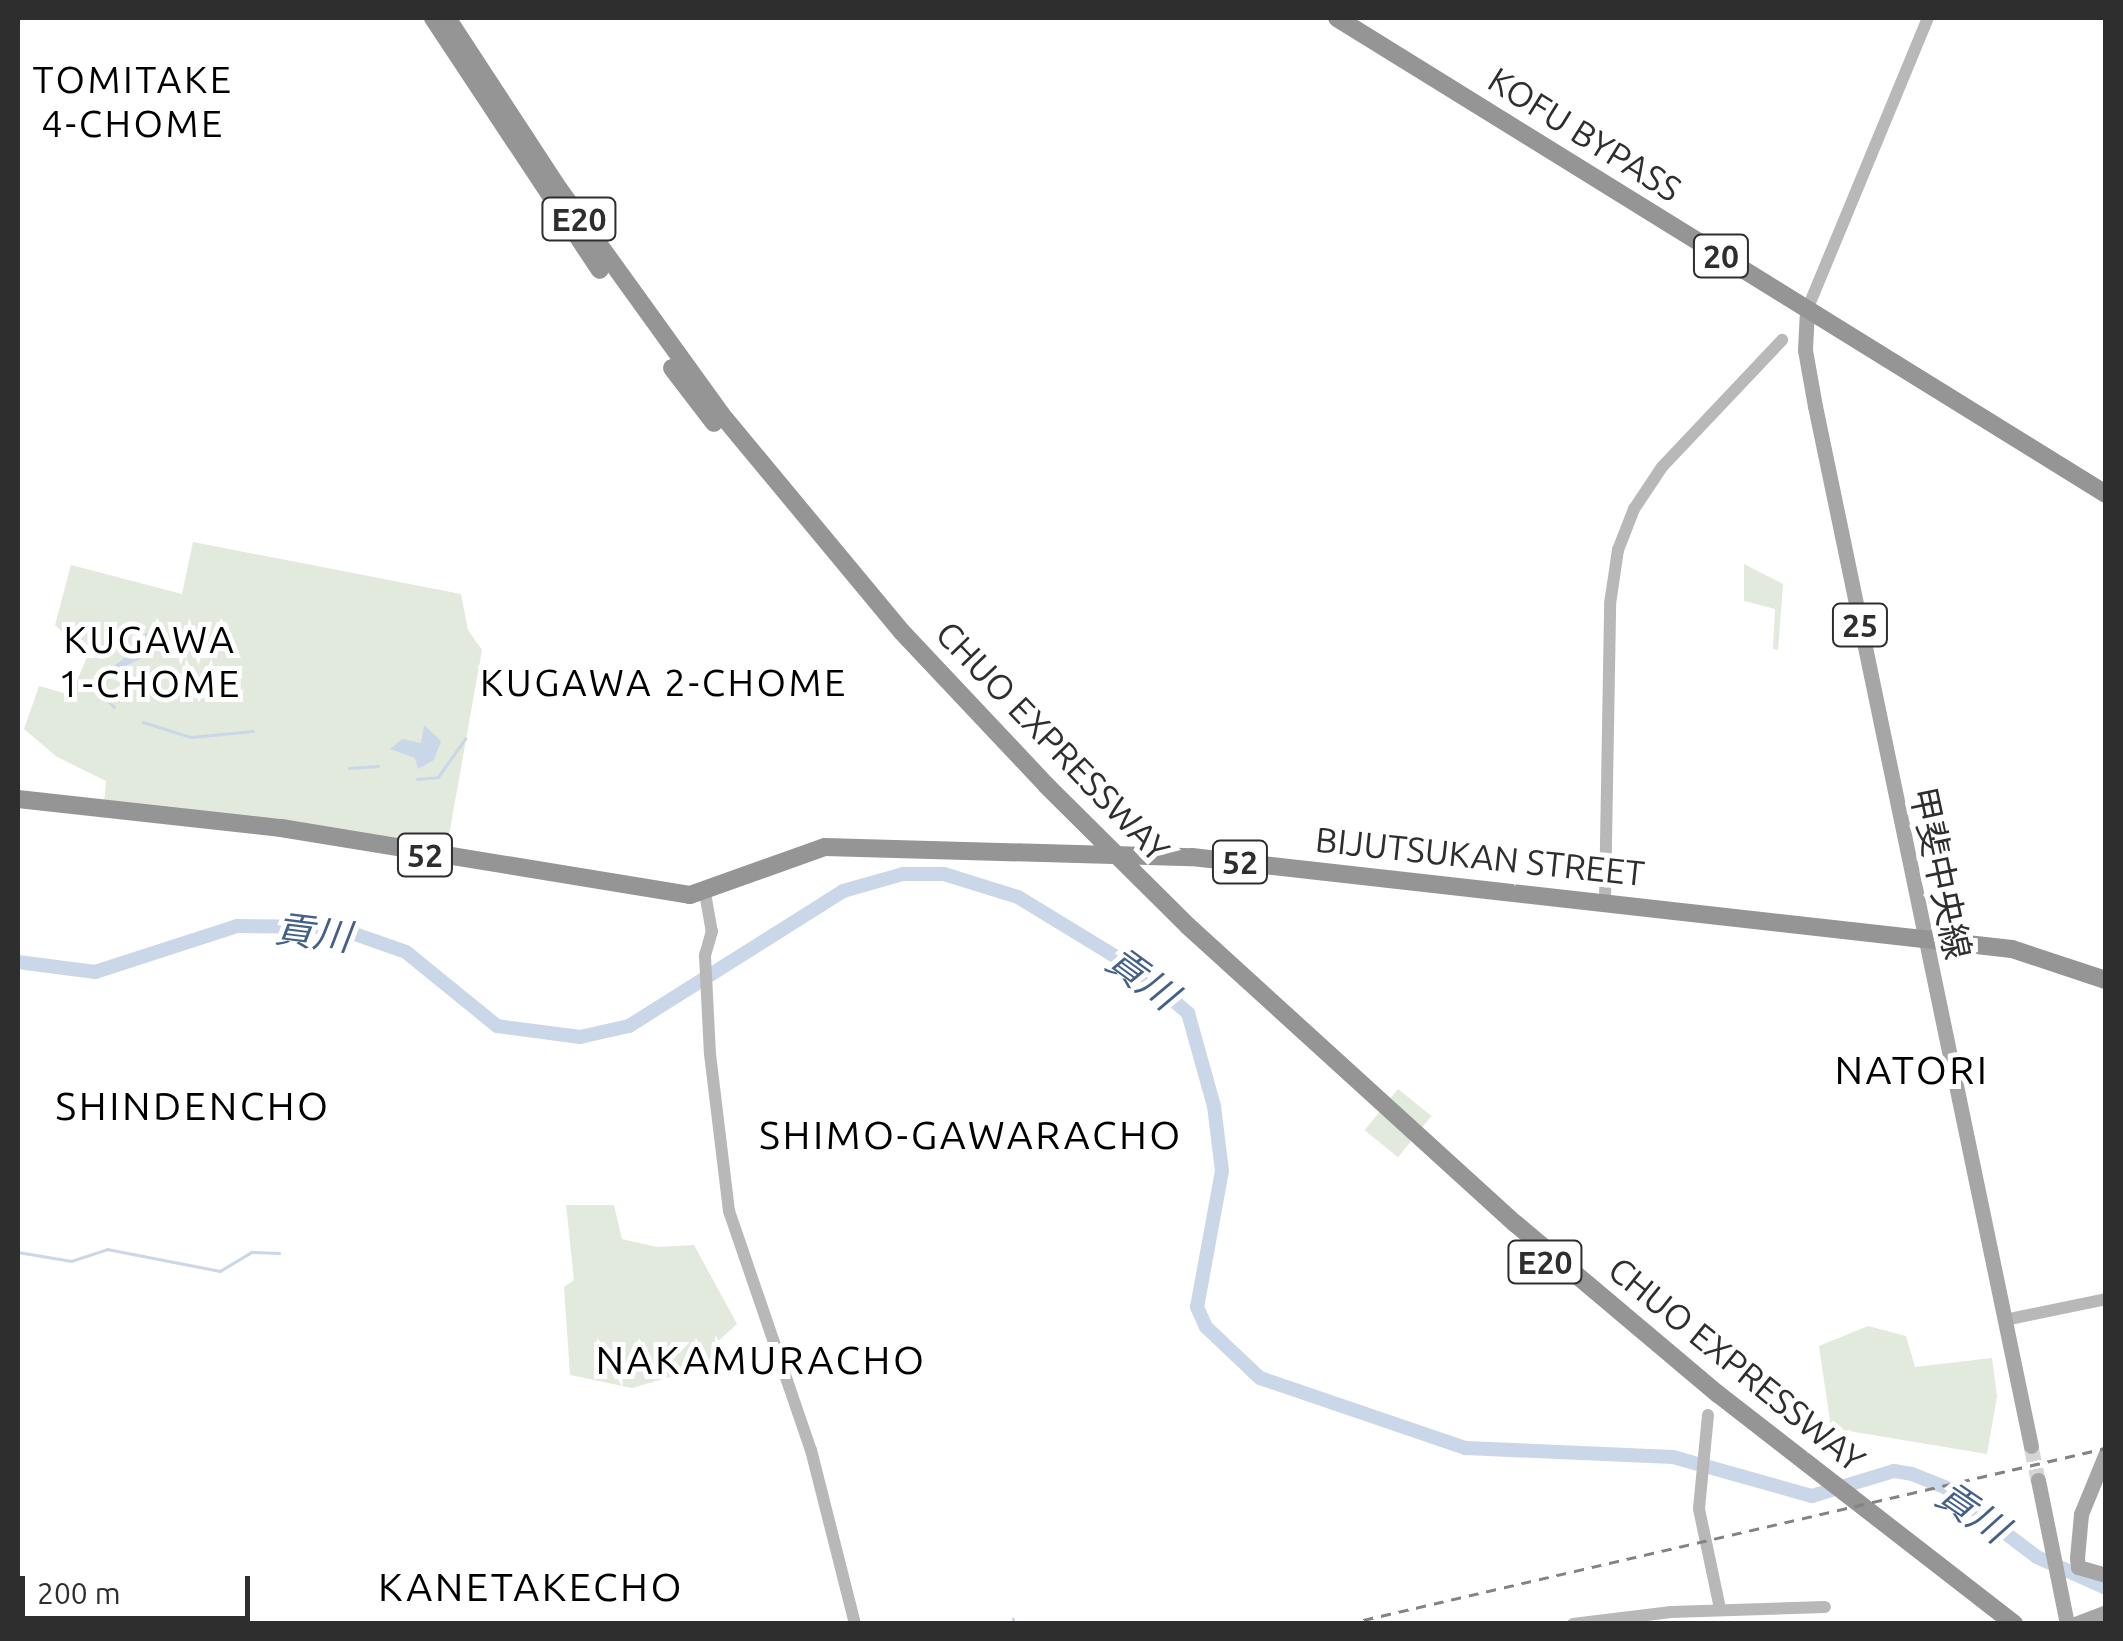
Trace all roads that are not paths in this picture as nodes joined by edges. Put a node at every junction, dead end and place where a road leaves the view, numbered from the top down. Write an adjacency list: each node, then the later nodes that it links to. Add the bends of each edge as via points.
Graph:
1 (432, 18): 8 (highway, CHUO EXPRESSWAY / E20, via 546,195 702,407)
2 (447, 18): 8 (highway, CHUO EXPRESSWAY / E20, via 558,190)
3 (1337, 18): 6 (highway, KOFU BYPASS / 20)
4 (1358, 18): 6 (highway, KOFU BYPASS / 20)
5 (1928, 18): 6 (street)
6 (1810, 306): 9 (highway, KOFU BYPASS / 20); 10 (highway, KOFU BYPASS / 20); 14 (main road, 甲斐中央線 / 25, via 1812,387)
7 (1782, 340): 13 (street, via 1662,467 1634,509 1618,550 1610,604)
8 (741, 447): 18 (highway, CHUO EXPRESSWAY / E20, via 895,640 1185,930)
9 (2106, 482)
10 (2106, 494)
11 (18, 800): 12 (highway, BIJUTSUKAN STREET / 52, via 215,820 566,878)
12 (706, 893): 13 (highway, BIJUTSUKAN STREET / 52, via 804,852 846,846 1126,852); 27 (street, via 714,1106 732,1225 811,1450)
13 (1605, 900): 14 (highway, BIJUTSUKAN STREET / 52)
14 (1924, 939): 15 (highway, BIJUTSUKAN STREET / 52, via 2012,950); 17 (main road, 甲斐中央線 / 25)
15 (2106, 980)
16 (2106, 1299): 17 (street)
17 (2004, 1320): 19 (main road, 甲斐中央線 / 25)
18 (1713, 1404): 22 (highway, CHUO EXPRESSWAY / E20); 25 (street, via 1700,1462 1703,1541)
19 (2030, 1446)
20 (2106, 1453): 23 (main road, via 2081,1514 2076,1558 2078,1567)
21 (2038, 1480): 31 (main road)
22 (1871, 1522): 29 (highway, CHUO EXPRESSWAY / E20); 30 (highway, CHUO EXPRESSWAY / E20)
23 (2106, 1575)
24 (1825, 1607): 25 (street)
25 (1720, 1610): 28 (street)
26 (2106, 1612): 32 (main road)
27 (855, 1624)
28 (1573, 1624)
29 (1995, 1624)
30 (2014, 1624)
31 (2067, 1624)
32 (2075, 1624)

